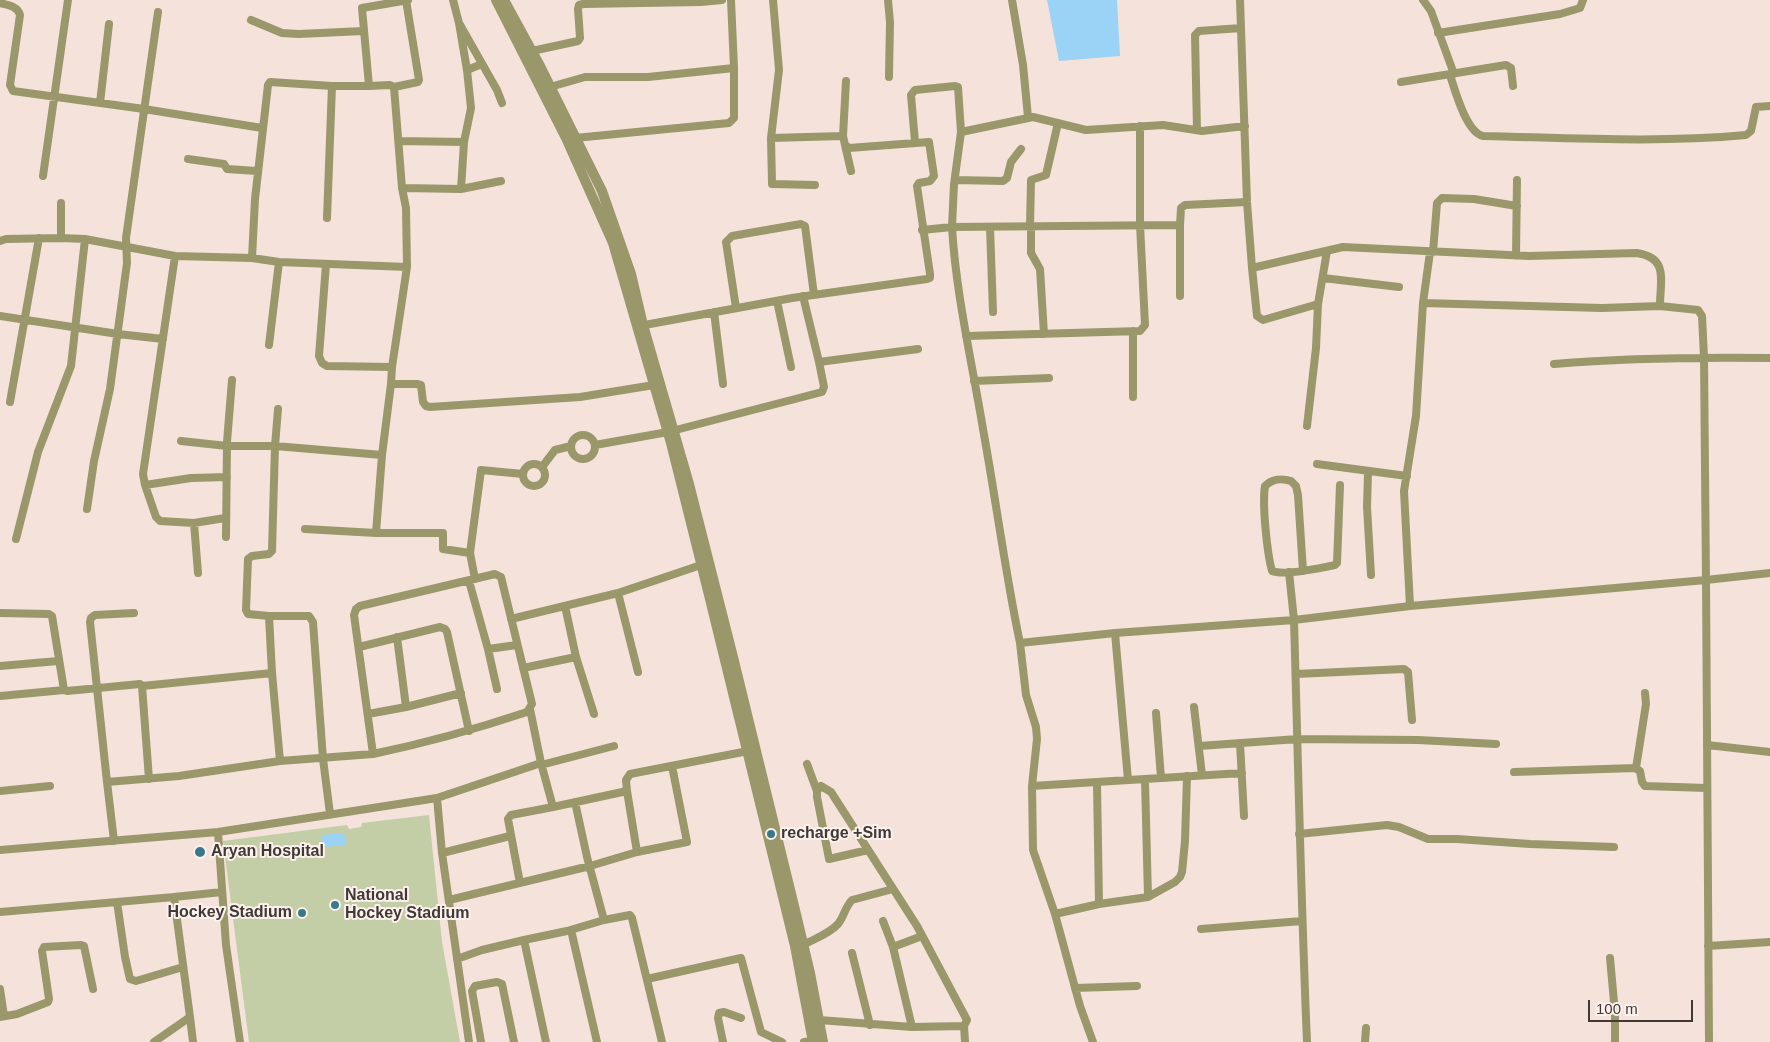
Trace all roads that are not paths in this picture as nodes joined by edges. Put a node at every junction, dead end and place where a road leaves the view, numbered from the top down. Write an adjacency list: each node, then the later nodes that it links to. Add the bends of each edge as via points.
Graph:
1 (68, 0): 36 (street)
2 (407, 0): 21 (street, via 364,7 361,10); 35 (street, via 419,80)
3 (453, 0): 18 (street)
4 (496, 0): 104 (street, via 566,138 613,242)
5 (504, 0): 23 (street)
6 (722, 0): 14 (street)
7 (731, 0): 25 (street)
8 (773, 0): 50 (street, via 779,70)
9 (888, 0): 28 (street)
10 (1012, 0): 41 (street)
11 (1240, 0): 20 (street)
12 (1423, 0): 22 (street, via 1430,7)
13 (1583, 0): 22 (street, via 1580,8 1560,14)
14 (625, 2): 23 (street, via 579,6 578,41)
15 (0, 3): 36 (street, via 15,8 20,15 11,90)
16 (158, 12): 40 (street)
17 (251, 20): 21 (street, via 282,33)
18 (459, 23): 24 (street); 26 (street)
19 (109, 24): 37 (street)
20 (1241, 28): 44 (street); 46 (street, via 1200,31 1195,35)
21 (363, 31): 32 (street)
22 (1438, 33): 27 (street)
23 (532, 51): 33 (street)
24 (482, 64): 26 (street); 38 (street)
25 (734, 68): 33 (street, via 648,77 585,76); 49 (street, via 734,118 730,124)
26 (467, 70): 52 (street, via 471,108)
27 (1452, 74): 30 (street); 34 (street, via 1510,66); 39 (street, via 1458,102 1475,132 1483,136 1704,139 1746,135 1751,131 1756,107)
28 (889, 78)
29 (846, 82): 48 (street)
30 (1401, 82)
31 (332, 86): 32 (street); 45 (street, via 270,82); 69 (street)
32 (369, 86): 35 (street, via 390,84)
33 (550, 86): 49 (street)
34 (1513, 86)
35 (394, 87): 51 (street)
36 (53, 96): 37 (street); 59 (street)
37 (100, 103): 40 (street)
38 (502, 103)
39 (1770, 106)
40 (144, 109): 45 (street); 80 (street)
41 (1028, 117): 42 (street); 47 (street)
42 (1058, 123): 43 (street, via 1086,130); 74 (street, via 1046,175 1031,180)
43 (1140, 126): 46 (street, via 1163,125); 70 (street)
44 (1245, 126): 46 (street); 66 (street)
45 (262, 128): 57 (street)
46 (1197, 130)
47 (961, 132): 53 (street, via 958,87 915,90 911,95); 60 (street)
48 (843, 136): 50 (street); 54 (street)
49 (575, 138): 104 (street, via 602,191 631,274)
50 (771, 138): 63 (street, via 772,184)
51 (399, 141): 52 (street); 64 (street)
52 (464, 142): 65 (street)
53 (915, 142): 54 (street, via 849,148); 75 (street, via 929,142 934,176 917,186)
54 (845, 145): 58 (street)
55 (1021, 149): 60 (street, via 1003,181)
56 (188, 159): 57 (street, via 224,164 227,169)
57 (257, 171): 85 (street)
58 (851, 171)
59 (43, 176)
60 (955, 180): 73 (street)
61 (1518, 180): 68 (street)
62 (501, 181): 65 (street)
63 (816, 185)
64 (402, 188): 65 (street); 88 (street, via 406,208)
65 (461, 189)
66 (1247, 202): 71 (street, via 1185,205 1181,208); 89 (street)
67 (61, 203): 77 (street)
68 (1517, 206): 82 (street, via 1442,198 1437,203); 84 (street)
69 (327, 218)
70 (1140, 225): 71 (street); 74 (street); 106 (street, via 1145,326 1140,331)
71 (1180, 225): 94 (street)
72 (990, 226): 73 (street); 74 (street); 101 (street)
73 (952, 227): 75 (street); 109 (street)
74 (1031, 227): 108 (street, via 1031,253 1040,270)
75 (922, 230): 92 (street, via 930,278)
76 (39, 238): 77 (street); 79 (street); 103 (street)
77 (61, 238): 78 (street)
78 (85, 239): 80 (street); 105 (street)
79 (0, 241)
80 (126, 248): 83 (street); 107 (street)
81 (1327, 251): 82 (street, via 1351,247); 89 (street); 90 (street)
82 (1431, 252): 84 (street); 97 (street)
83 (175, 256): 85 (street); 110 (street)
84 (1516, 256): 98 (street, via 1646,254 1654,258 1660,268)
85 (252, 258): 86 (street)
86 (279, 262): 87 (street); 111 (street)
87 (326, 264): 88 (street); 118 (street, via 319,356 322,363 327,366)
88 (407, 267): 118 (street)
89 (1252, 268): 96 (street, via 1259,318 1263,320)
90 (1323, 278): 91 (street); 96 (street)
91 (1398, 287)
92 (814, 295): 93 (street); 99 (street, via 805,226 801,224 732,236 726,242)
93 (803, 296): 95 (street); 115 (street)
94 (1180, 296)
95 (777, 301): 99 (street); 117 (street)
96 (1318, 304): 128 (street)
97 (1424, 304): 98 (street); 140 (street, via 1416,416)
98 (1660, 306): 113 (street, via 1700,312)
99 (736, 308): 100 (street)
100 (714, 312): 104 (street); 123 (street)
101 (993, 312)
102 (0, 316): 103 (street)
103 (24, 319): 105 (street); 126 (street)
104 (640, 326): 124 (street); 129 (street)
105 (76, 327): 107 (street); 150 (street, via 72,366 38,452)
106 (1133, 331): 108 (street); 125 (street)
107 (118, 334): 110 (street); 144 (street)
108 (1044, 334): 109 (street)
109 (966, 336): 121 (street)
110 (163, 339): 142 (street, via 143,474)
111 (269, 345)
112 (918, 349): 115 (street)
113 (1704, 357): 114 (street); 116 (street); 159 (street)
114 (1770, 358)
115 (819, 362): 129 (street, via 822,392)
116 (1554, 364)
117 (791, 367)
118 (392, 368): 122 (street)
119 (1049, 378): 121 (street)
120 (232, 380): 132 (street)
121 (974, 381): 170 (street)
122 (391, 384): 124 (street, via 421,385 423,402 430,407 580,396); 135 (street)
123 (723, 384)
124 (654, 385): 129 (street)
125 (1133, 397)
126 (10, 402)
127 (278, 409): 133 (street)
128 (1307, 426)
129 (671, 431): 131 (street); 152 (street); 260 (street, via 732,653)
130 (181, 441): 132 (street)
131 (595, 445): 134 (street, via 592,438 585,435 577,436); 134 (street, via 594,453 583,459 575,457)
132 (227, 446): 133 (street); 141 (street)
133 (275, 446): 135 (street); 165 (street, via 272,551 248,559 246,610 251,615)
134 (571, 446): 137 (street, via 554,450)
135 (382, 455): 148 (street)
136 (1317, 464): 138 (street)
137 (542, 467): 139 (street, via 532,465); 139 (street, via 545,477 539,486 528,485)
138 (1368, 472): 140 (street); 157 (street)
139 (523, 474): 151 (street, via 481,470)
140 (1407, 476): 162 (street, via 1404,496)
141 (227, 477): 142 (street); 145 (street)
142 (145, 485): 146 (street, via 160,521)
143 (1340, 485): 153 (street, via 1338,561 1335,565)
144 (87, 509)
145 (225, 518): 146 (street); 149 (street)
146 (194, 523): 155 (street)
147 (305, 529): 148 (street)
148 (376, 532): 151 (street, via 443,533 442,549)
149 (226, 537)
150 (16, 539)
151 (470, 553): 158 (street)
152 (701, 565): 160 (street); 202 (street)
153 (1303, 571): 154 (street); 154 (street, via 1296,486 1291,481 1276,480 1266,484 1264,489 1270,561 1272,571)
154 (1289, 572): 167 (street)
155 (198, 573)
156 (1770, 573): 159 (street)
157 (1371, 575)
158 (472, 580): 166 (street, via 495,574 501,577); 172 (street, via 358,608 354,615); 173 (street)
159 (1706, 580): 162 (street); 199 (street)
160 (618, 594): 161 (street); 178 (street)
161 (565, 606): 166 (street); 174 (street)
162 (1410, 606): 167 (street)
163 (0, 613): 175 (street, via 52,616)
164 (134, 613): 182 (street, via 95,615 91,618)
165 (269, 616): 179 (street); 205 (street, via 309,616 312,619)
166 (511, 619): 171 (street)
167 (1294, 620): 168 (street); 180 (street)
168 (1115, 633): 170 (street); 217 (street)
169 (398, 637): 172 (street); 185 (street, via 445,628); 189 (street)
170 (1020, 643): 222 (street, via 1026,695 1036,727)
171 (517, 645): 173 (street); 177 (street)
172 (359, 647): 192 (street)
173 (488, 650): 183 (street)
174 (576, 657): 177 (street); 193 (street)
175 (58, 661): 176 (street); 184 (street)
176 (0, 666)
177 (523, 668): 190 (street, via 532,704)
178 (638, 672)
179 (272, 673): 181 (street); 206 (street)
180 (1296, 674): 194 (street, via 1404,670 1408,672); 196 (street)
181 (142, 686): 182 (street, via 138,683); 216 (street)
182 (97, 688): 184 (street); 219 (street)
183 (497, 689)
184 (64, 690): 187 (street)
185 (461, 693): 189 (street); 195 (street)
186 (1645, 693): 210 (street)
187 (0, 696)
188 (1194, 707): 201 (street)
189 (406, 708): 192 (street)
190 (530, 708): 195 (street, via 527,712); 207 (street)
191 (1156, 713): 215 (street)
192 (368, 714): 204 (street)
193 (594, 714)
194 (1412, 720)
195 (469, 732): 204 (street)
196 (1298, 739): 197 (street); 198 (street); 233 (street)
197 (1240, 743): 201 (street); 212 (street)
198 (1496, 744)
199 (1707, 745): 203 (street); 223 (street)
200 (614, 746): 207 (street)
201 (1199, 746): 213 (street)
202 (748, 751): 209 (street); 291 (street, via 795,946)
203 (1770, 752)
204 (373, 754): 205 (street)
205 (324, 759): 206 (street); 230 (street)
206 (280, 762): 216 (street)
207 (541, 764): 227 (street); 229 (street)
208 (807, 764): 224 (street)
209 (672, 766): 226 (street, via 630,774 626,780); 239 (street, via 687,842)
210 (1636, 768): 211 (street); 223 (street, via 1645,786)
211 (1514, 772)
212 (1242, 773): 213 (street); 231 (street)
213 (1202, 775): 214 (street)
214 (1187, 776): 215 (street); 246 (street, via 1182,872 1175,882)
215 (1161, 778): 218 (street)
216 (149, 779): 219 (street)
217 (1128, 780): 218 (street); 220 (street)
218 (1145, 780): 246 (street)
219 (107, 782): 235 (street)
220 (1097, 783): 222 (street); 249 (street)
221 (50, 786): 225 (street)
222 (1032, 786): 251 (street, via 1033,850)
223 (1707, 788): 261 (street)
224 (817, 790): 238 (street, via 821,786 831,792); 238 (street, via 829,859)
225 (0, 791)
226 (627, 791): 228 (street); 239 (street)
227 (437, 798): 230 (street); 240 (street)
228 (575, 802): 229 (street); 241 (street)
229 (553, 806): 234 (street, via 511,815 508,819)
230 (330, 814): 232 (street)
231 (1244, 816)
232 (218, 832): 235 (street); 244 (street)
233 (1299, 834): 236 (street, via 1387,825 1428,839); 254 (street)
234 (510, 836): 240 (street); 242 (street)
235 (114, 841): 237 (street)
236 (1614, 846)
237 (0, 850)
238 (868, 850): 243 (street)
239 (637, 852): 241 (street)
240 (442, 853): 247 (street)
241 (590, 866): 242 (street); 252 (street)
242 (520, 883): 247 (street)
243 (893, 889): 257 (street); 260 (street, via 852,900 838,924)
244 (222, 892): 245 (street); 282 (street)
245 (174, 897): 248 (street); 266 (street)
246 (1148, 897): 249 (street)
247 (449, 900): 265 (street)
248 (117, 902): 250 (street); 266 (street, via 130,979 136,981)
249 (1099, 904): 251 (street)
250 (0, 912)
251 (1055, 914): 269 (street)
252 (604, 920): 256 (street); 267 (street, via 630,915)
253 (884, 921): 262 (street)
254 (1302, 921): 255 (street); 294 (street)
255 (1201, 929)
256 (571, 930): 258 (street); 287 (street)
257 (922, 936): 262 (street); 277 (street, via 967,1020)
258 (524, 940): 265 (street); 286 (street)
259 (1770, 942): 261 (street)
260 (803, 945): 275 (street)
261 (1708, 946): 297 (street)
262 (893, 947): 278 (street)
263 (852, 953): 276 (street)
264 (1610, 958): 296 (street)
265 (457, 959): 283 (street)
266 (183, 967): 273 (street)
267 (647, 980): 288 (street); 290 (street, via 741,958 761,1032)
268 (1137, 986): 269 (street)
269 (1075, 988): 293 (street)
270 (93, 989): 272 (street, via 84,946 44,947 48,1002)
271 (0, 990): 272 (street)
272 (2, 1017)
273 (190, 1017): 280 (street); 281 (street)
274 (740, 1018): 289 (street, via 719,1013)
275 (819, 1020): 276 (street); 291 (street)
276 (870, 1025): 278 (street)
277 (964, 1026): 278 (street); 292 (street)
278 (912, 1027)
279 (1366, 1028): 295 (street)
280 (154, 1042)
281 (194, 1042)
282 (240, 1042)
283 (469, 1042)
284 (481, 1042): 285 (street, via 472,991 474,986 497,982 502,984)
285 (514, 1042)
286 (546, 1042)
287 (597, 1042)
288 (662, 1042)
289 (723, 1042)
290 (782, 1042)
291 (813, 1042)
292 (965, 1042)
293 (1093, 1042)
294 (1307, 1042)
295 (1366, 1042)
296 (1615, 1042)
297 (1709, 1042)

